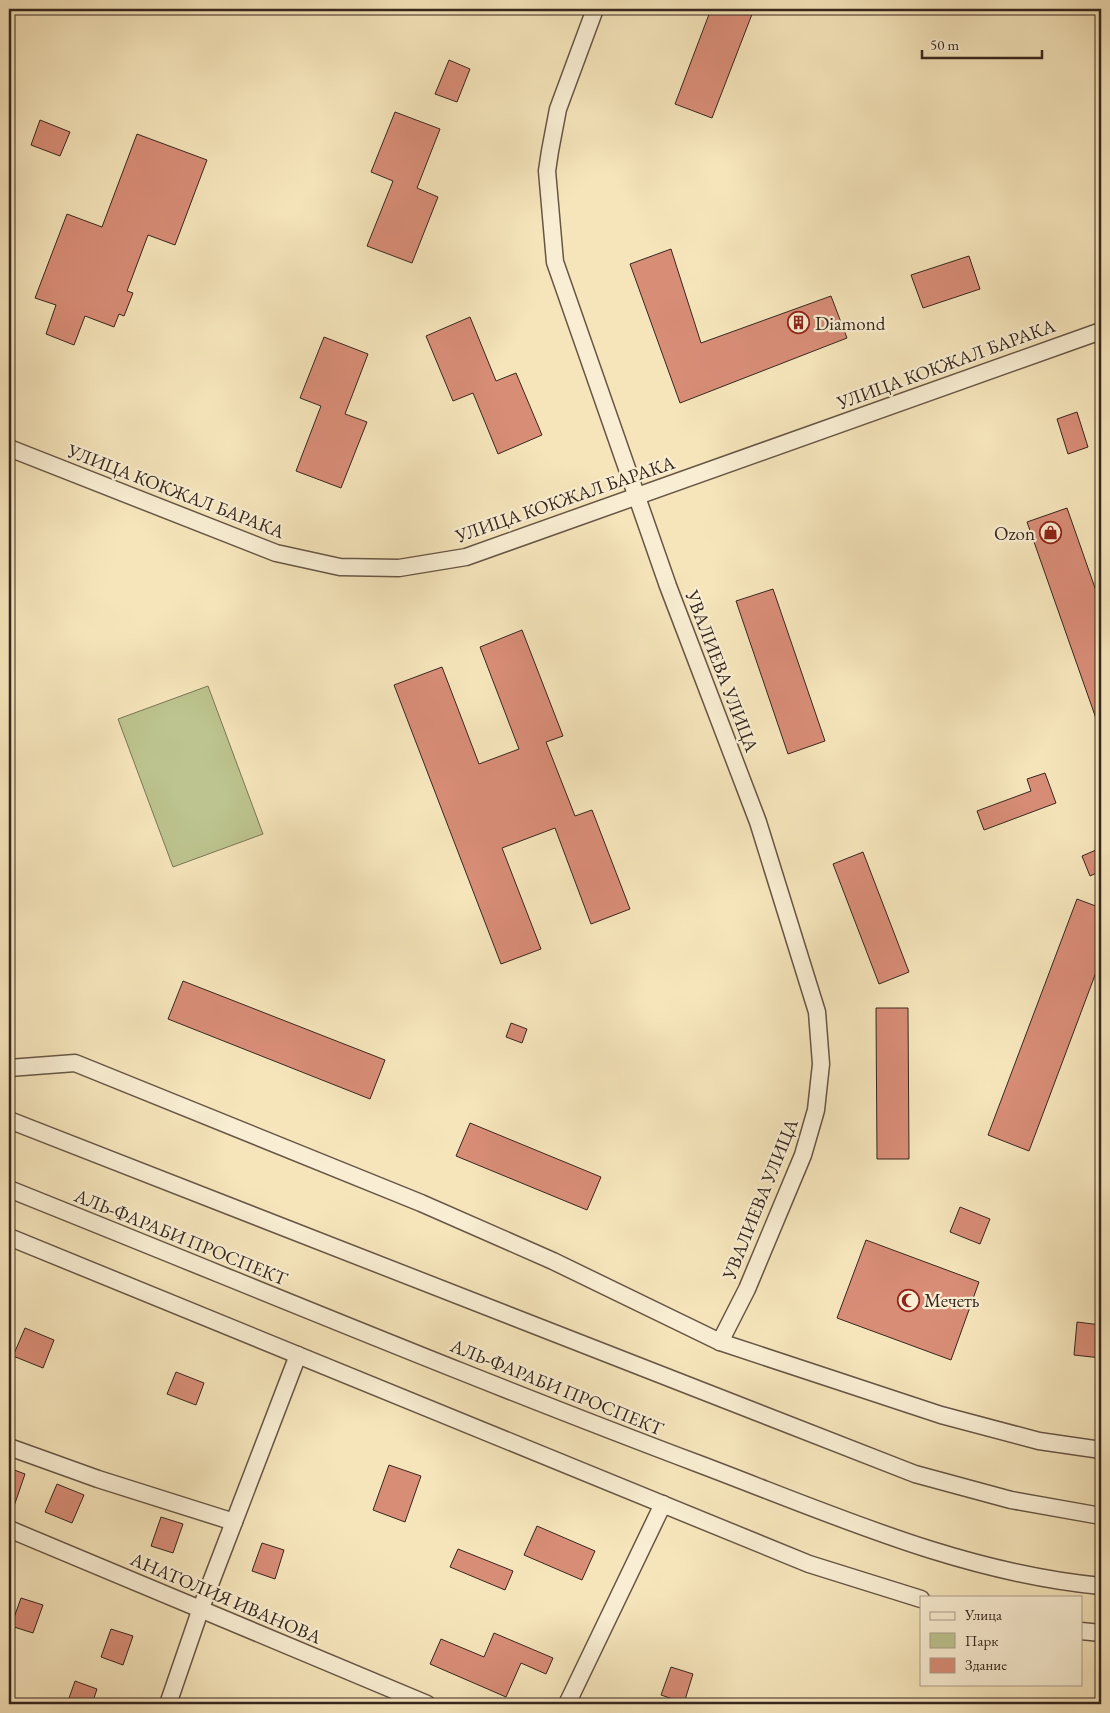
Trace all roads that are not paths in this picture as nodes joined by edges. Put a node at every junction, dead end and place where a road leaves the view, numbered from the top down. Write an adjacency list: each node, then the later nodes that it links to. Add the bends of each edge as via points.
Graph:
1 (595, 9): 4 (street, УВАЛИЕВА УЛИЦА, via 558,109 547,171 549,207 555,262 619,450)
2 (1101, 331): 4 (street, УЛИЦА КОКЖАЛ БАРАКА)
3 (9, 448): 4 (street, УЛИЦА КОКЖАЛ БАРАКА, via 276,553 340,567 399,568 466,556)
4 (638, 496): 9 (street, УВАЛИЕВА УЛИЦА, via 668,586 758,822 817,1012 822,1064 816,1110 803,1155 747,1289)
5 (9, 1068): 9 (street, via 75,1063 421,1203 554,1261)
6 (9, 1120): 14 (street, via 915,1474 1011,1500)
7 (9, 1189): 17 (street, АЛЬ-ФАРАБИ ПРОСПЕКТ, via 626,1436 909,1543 1009,1571)
8 (9, 1237): 10 (street)
9 (720, 1342): 12 (street, via 941,1415 1039,1441)
10 (298, 1355): 13 (street); 15 (street)
11 (9, 1447): 15 (street)
12 (1101, 1450)
13 (663, 1504): 18 (street, via 809,1564); 24 (street)
14 (1101, 1516)
15 (234, 1522): 19 (street)
16 (9, 1529): 19 (street, АНАТОЛИЯ ИВАНОВА)
17 (1101, 1586)
18 (920, 1599)
19 (201, 1608): 22 (street); 23 (street, АНАТОЛИЯ ИВАНОВА)
20 (1082, 1631): 21 (street)
21 (1101, 1633)
22 (168, 1704)
23 (427, 1704)
24 (567, 1704)

